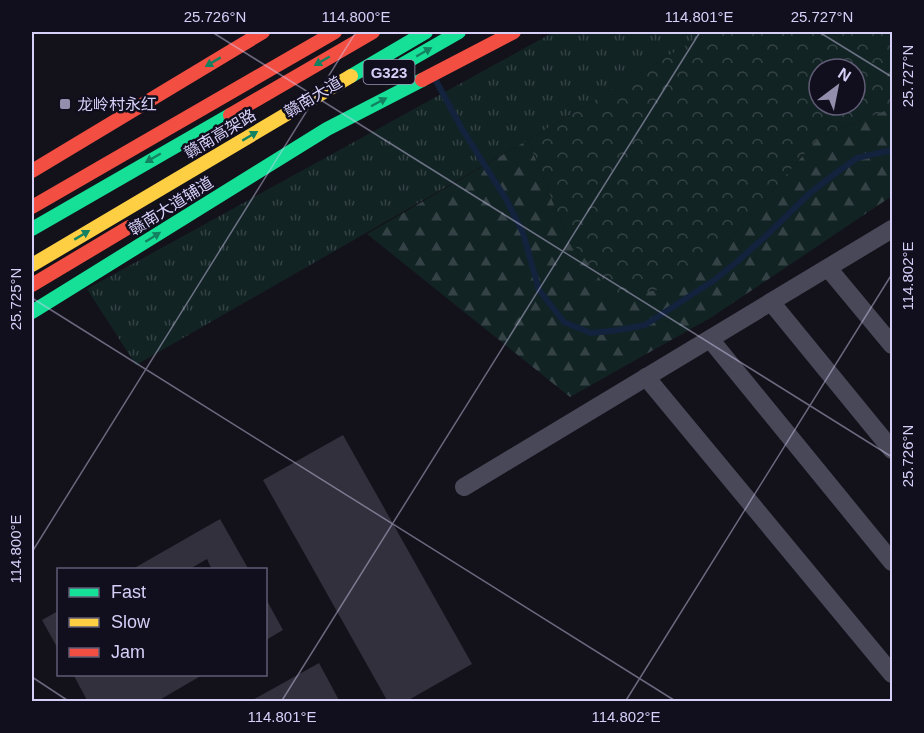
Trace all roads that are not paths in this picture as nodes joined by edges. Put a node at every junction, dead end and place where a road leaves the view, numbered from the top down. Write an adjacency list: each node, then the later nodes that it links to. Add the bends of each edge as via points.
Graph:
1 (263, 32): 8 (main road, one-way to 8)
2 (335, 32): 9 (main road)
3 (373, 32): 11 (main road, 赣南高架路, one-way to 11)
4 (426, 32): 13 (main road, 赣南高架路, one-way to 4)
5 (459, 32): 7 (main road, G323, one-way to 5)
6 (514, 32): 17 (main road, 赣南大道辅道, one-way to 6, via 327,129)
7 (389, 72)
8 (32, 171)
9 (32, 207)
10 (144, 217): 15 (main road)
11 (32, 229)
12 (892, 229): 14 (street)
13 (32, 265)
14 (828, 268): 16 (street); 19 (street)
15 (32, 285)
16 (771, 302): 18 (street); 21 (street)
17 (32, 312)
18 (710, 339): 20 (street); 23 (street)
19 (892, 345)
20 (646, 377): 22 (street); 24 (street)
21 (892, 450)
22 (464, 487)
23 (892, 562)
24 (892, 674)

